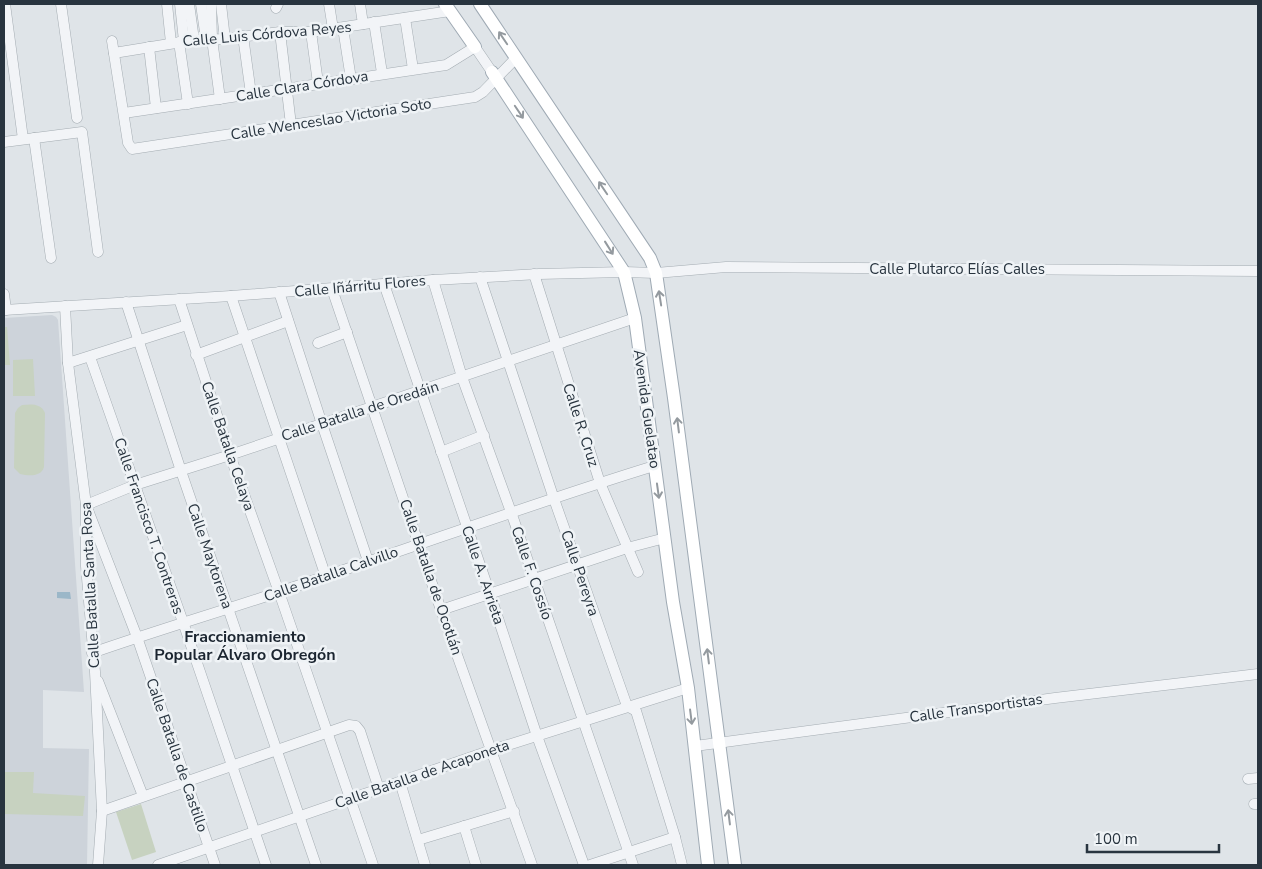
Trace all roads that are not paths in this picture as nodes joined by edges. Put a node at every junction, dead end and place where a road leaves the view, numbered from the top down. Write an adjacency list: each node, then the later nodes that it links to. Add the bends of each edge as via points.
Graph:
1 (5, 4): 40 (street)
2 (62, 4): 38 (street)
3 (167, 4): 22 (street)
4 (180, 4): 22 (street)
5 (189, 4): 22 (street)
6 (201, 4): 19 (street)
7 (211, 4): 19 (street)
8 (221, 4): 20 (street)
9 (329, 4): 15 (street)
10 (360, 4): 14 (street)
11 (480, 4): 26 (main road, Avenida Guelatao, one-way to 11)
12 (448, 7): 13 (street, Calle Luis Córdova Reyes); 24 (main road, Avenida Guelatao)
13 (405, 18): 14 (street, Calle Luis Córdova Reyes); 27 (street)
14 (368, 23): 15 (street, Calle Luis Córdova Reyes); 28 (street)
15 (338, 28): 17 (street, Calle Luis Córdova Reyes); 30 (street)
16 (280, 32): 17 (street, Calle Luis Córdova Reyes); 18 (street, Calle Luis Córdova Reyes); 32 (street)
17 (311, 32): 31 (street)
18 (244, 36): 20 (street, Calle Luis Córdova Reyes); 33 (street)
19 (209, 39): 20 (street, Calle Luis Córdova Reyes); 22 (street, Calle Luis Córdova Reyes); 34 (street)
20 (225, 39)
21 (112, 41): 25 (street)
22 (182, 41): 23 (street, Calle Luis Córdova Reyes); 35 (street)
23 (149, 47): 25 (street, Calle Luis Córdova Reyes); 36 (street)
24 (475, 47): 27 (street, Calle Clara Córdova, via 448,64); 29 (street, Avenida Guelatao)
25 (114, 53): 37 (street)
26 (516, 58): 29 (street, Calle Wenceslao Victoria Soto); 46 (main road, Avenida Guelatao, one-way to 26, via 650,258)
27 (413, 69): 28 (street, Calle Clara Córdova)
28 (382, 73): 30 (street, Calle Clara Córdova)
29 (494, 75): 39 (street, Calle Wenceslao Victoria Soto, via 483,92 475,97); 45 (main road, Avenida Guelatao, one-way to 45)
30 (351, 78): 31 (street, Calle Clara Córdova)
31 (318, 83): 32 (street, Calle Clara Córdova)
32 (287, 87): 33 (street, Calle Clara Córdova); 39 (street)
33 (251, 94): 34 (street, Calle Clara Córdova)
34 (220, 99): 35 (street, Calle Clara Córdova)
35 (188, 104): 36 (street, Calle Clara Córdova)
36 (156, 108): 37 (street, Calle Clara Córdova)
37 (124, 113): 39 (street, Calle Wenceslao Victoria Soto, via 128,143 135,149)
38 (77, 118)
39 (291, 125)
40 (28, 139): 41 (street); 42 (street, via 82,132); 43 (street)
41 (4, 142)
42 (98, 252)
43 (51, 258)
44 (1258, 271): 46 (street, Calle Plutarco Elías Calles, via 726,268)
45 (624, 272): 46 (street, Calle Iñárritu Flores); 47 (street, Calle Iñárritu Flores); 59 (main road, Avenida Guelatao)
46 (656, 273): 109 (main road, Avenida Guelatao, one-way to 46)
47 (534, 274): 48 (street, Calle Iñárritu Flores); 66 (street, Calle R. Cruz)
48 (480, 277): 49 (street, Calle Iñárritu Flores); 69 (street, Calle Pereyra)
49 (433, 280): 50 (street, Calle Iñárritu Flores); 71 (street, Calle F. Cossío)
50 (384, 284): 51 (street, Calle Iñárritu Flores); 72 (street, Calle A. Arrieta)
51 (332, 289): 52 (street, Calle Iñárritu Flores); 62 (street, Calle Batalla de Ocotlán)
52 (279, 292): 54 (street, Calle Iñárritu Flores); 60 (street)
53 (4, 294): 58 (street)
54 (231, 296): 55 (street, Calle Iñárritu Flores); 63 (street)
55 (179, 299): 56 (street, Calle Iñárritu Flores); 61 (street, Calle Batalla Celaya)
56 (126, 302): 57 (street, Calle Iñárritu Flores); 64 (street, Calle Maytorena)
57 (64, 306): 58 (street, Calle Iñárritu Flores); 70 (street, Calle Batalla Santa Rosa)
58 (5, 310)
59 (635, 318): 66 (street, Calle Batalla de Oredáin); 79 (main road, Avenida Guelatao)
60 (288, 321): 63 (street); 74 (street)
61 (187, 325): 64 (street); 67 (street, Calle Batalla Celaya)
62 (347, 332): 65 (street); 73 (street, Calle Batalla de Ocotlán)
63 (244, 338): 67 (street); 76 (street)
64 (137, 341): 68 (street); 80 (street, Calle Maytorena)
65 (318, 343)
66 (556, 345): 69 (street, Calle Batalla de Oredáin); 81 (street, Calle R. Cruz)
67 (196, 355): 78 (street, Calle Batalla Celaya)
68 (90, 357): 70 (street); 82 (street, Calle Francisco T. Contreras)
69 (508, 361): 71 (street, Calle Batalla de Oredáin); 83 (street, Calle Pereyra)
70 (68, 363): 84 (street, Calle Batalla Santa Rosa)
71 (462, 377): 72 (street, Calle Batalla de Oredáin); 75 (street, Calle F. Cossío)
72 (420, 391): 73 (street, Calle Batalla de Oredáin); 77 (street, Calle A. Arrieta)
73 (372, 407): 74 (street, Calle Batalla de Oredáin); 88 (street, Calle Batalla de Ocotlán)
74 (322, 424): 76 (street, Calle Batalla de Oredáin); 90 (street)
75 (484, 435): 77 (street); 85 (street, Calle F. Cossío)
76 (278, 438): 78 (street, Calle Batalla de Oredáin); 93 (street)
77 (441, 452): 86 (street, Calle A. Arrieta)
78 (230, 455): 80 (street, Calle Batalla de Oredáin); 95 (street, Calle Batalla Celaya)
79 (654, 466): 81 (street, Calle Batalla Calvillo); 87 (main road, Avenida Guelatao, one-way to 87)
80 (181, 471): 82 (street, Calle Batalla de Oredáin); 97 (street, Calle Maytorena)
81 (600, 483): 83 (street, Calle Batalla Calvillo); 89 (street, Calle R. Cruz)
82 (135, 486): 84 (street, Calle Batalla de Oredáin); 99 (street, Calle Francisco T. Contreras)
83 (554, 499): 85 (street, Calle Batalla Calvillo); 91 (street, Calle Pereyra)
84 (86, 505): 100 (street, Calle Batalla de Castillo); 101 (street, Calle Batalla Santa Rosa)
85 (511, 512): 86 (street, Calle Batalla Calvillo); 94 (street, Calle F. Cossío)
86 (468, 528): 88 (street, Calle Batalla Calvillo); 96 (street, Calle A. Arrieta)
87 (665, 538): 89 (street); 104 (main road, Avenida Guelatao)
88 (419, 544): 90 (street, Calle Batalla Calvillo); 98 (street, Calle Batalla de Ocotlán)
89 (627, 548): 91 (street); 92 (street, Calle R. Cruz)
90 (368, 561): 93 (street, Calle Batalla Calvillo)
91 (577, 565): 94 (street); 105 (street, Calle Pereyra)
92 (638, 572)
93 (326, 577): 95 (street, Calle Batalla Calvillo)
94 (534, 580): 96 (street); 106 (street, Calle F. Cossío)
95 (279, 592): 97 (street, Calle Batalla Calvillo); 107 (street, Calle Batalla Celaya)
96 (490, 594): 98 (street); 108 (street, Calle A. Arrieta)
97 (228, 609): 99 (street, Calle Batalla Calvillo); 111 (street, Calle Maytorena)
98 (441, 610): 112 (street, Calle Batalla de Ocotlán)
99 (184, 622): 100 (street, Calle Batalla Calvillo); 113 (street, Calle Francisco T. Contreras)
100 (136, 637): 101 (street, Calle Batalla Calvillo); 114 (street, Calle Batalla de Castillo)
101 (92, 653): 102 (street, Calle Batalla Santa Rosa)
102 (95, 672): 117 (street); 119 (street, Calle Batalla Santa Rosa)
103 (1258, 674): 109 (street, Calle Transportistas)
104 (688, 688): 105 (street, Calle Batalla de Acaponeta); 110 (main road, Avenida Guelatao, one-way to 110)
105 (627, 706): 106 (street, Calle Batalla de Acaponeta); 124 (street, Calle Pereyra, via 636,711)
106 (583, 721): 108 (street, Calle Batalla de Acaponeta); 127 (street, Calle F. Cossío)
107 (328, 733): 111 (street); 116 (street, via 349,725 356,726); 118 (street, Calle Batalla Celaya)
108 (537, 736): 112 (street, Calle Batalla de Acaponeta); 137 (street, Calle A. Arrieta)
109 (720, 742): 110 (street, Calle Transportistas); 142 (main road, Avenida Guelatao, one-way to 109)
110 (695, 746): 141 (main road, Avenida Guelatao)
111 (278, 750): 113 (street); 121 (street, Calle Maytorena)
112 (492, 750): 115 (street, Calle Batalla de Acaponeta); 120 (street, Calle Batalla de Ocotlán)
113 (232, 765): 114 (street); 123 (street, Calle Francisco T. Contreras)
114 (187, 782): 117 (street); 126 (street, Calle Batalla de Castillo)
115 (400, 782): 116 (street, Calle Batalla de Acaponeta); 125 (street)
116 (379, 789): 118 (street, Calle Batalla de Acaponeta)
117 (143, 796): 119 (street)
118 (350, 798): 121 (street, Calle Batalla de Acaponeta); 133 (street, Calle Batalla Celaya)
119 (102, 811): 128 (street, Calle Batalla Santa Rosa)
120 (514, 811): 122 (street); 136 (street, Calle Batalla de Ocotlán)
121 (300, 816): 123 (street, Calle Batalla de Acaponeta); 132 (street, Calle Maytorena)
122 (464, 826): 125 (street); 135 (street)
123 (254, 831): 126 (street, Calle Batalla de Acaponeta); 131 (street, Calle Francisco T. Contreras)
124 (675, 837): 127 (street); 140 (street, Calle Pereyra)
125 (418, 840): 134 (street)
126 (210, 848): 129 (street, Calle Batalla de Acaponeta); 130 (street, Calle Batalla de Castillo)
127 (629, 852): 138 (street); 139 (street, Calle F. Cossío)
128 (98, 865)
129 (158, 865)
130 (215, 865)
131 (266, 865)
132 (316, 865)
133 (373, 865)
134 (425, 865)
135 (476, 865)
136 (532, 865)
137 (584, 865)
138 (590, 865)
139 (633, 865)
140 (682, 865)
141 (708, 865)
142 (735, 865)

